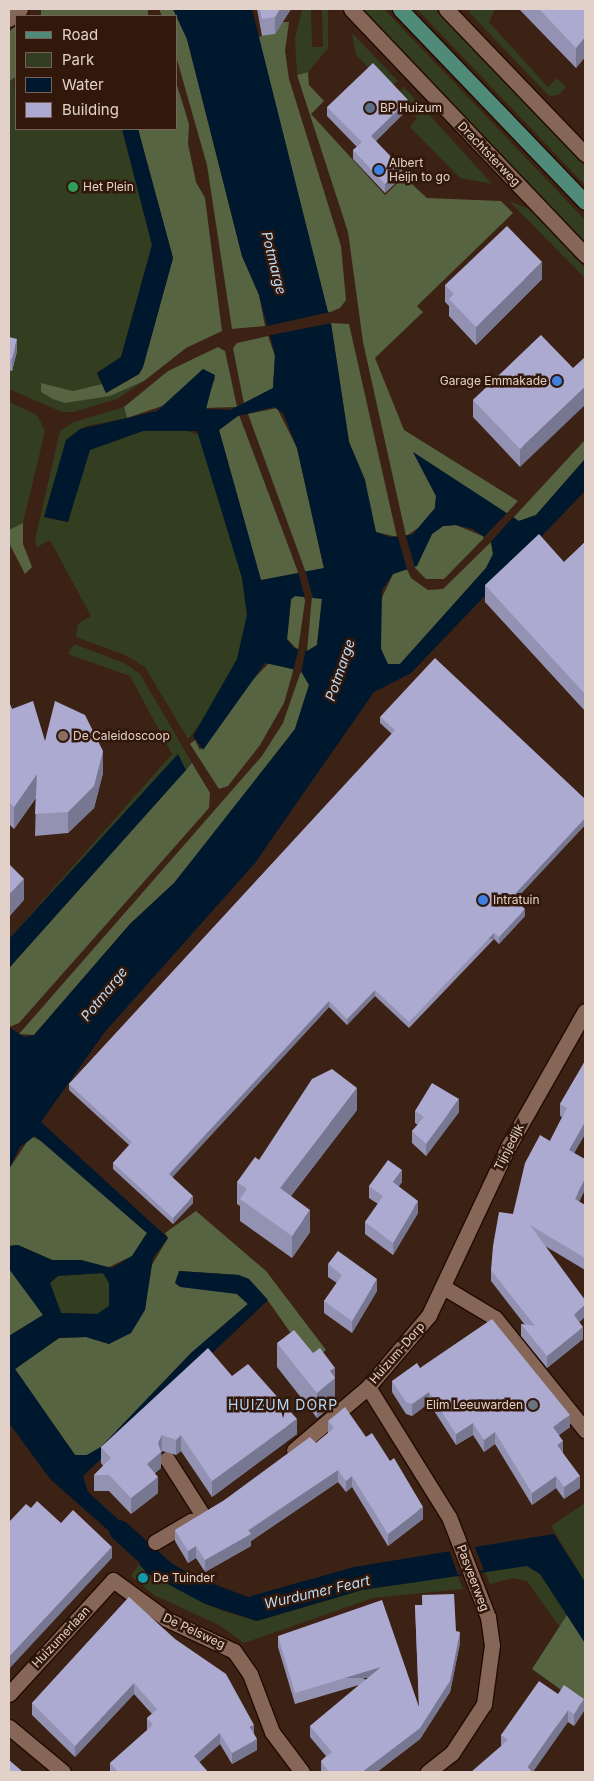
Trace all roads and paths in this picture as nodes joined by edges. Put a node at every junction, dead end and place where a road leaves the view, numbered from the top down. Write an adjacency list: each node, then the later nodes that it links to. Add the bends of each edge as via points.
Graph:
1 (20, 9): 5 (street)
2 (351, 9): 8 (street, Drachtsterweg)
3 (400, 9): 7 (main road)
4 (446, 9): 6 (street)
5 (9, 19)
6 (585, 154)
7 (585, 202)
8 (585, 255)
9 (585, 1011): 10 (street, Tijnjedijk, via 508,1147)
10 (445, 1288): 11 (street, Huizum-Dorp, via 412,1339); 12 (street, via 495,1318)
11 (368, 1387): 13 (street, Huizum-Dorp); 23 (street, Pasveerweg, via 449,1517 488,1617 491,1674 470,1728)
12 (585, 1430)
13 (283, 1458)
14 (167, 1459): 16 (street)
15 (217, 1505): 16 (street)
16 (202, 1514): 17 (street)
17 (155, 1542)
18 (113, 1580): 19 (street, Huizumerlaan); 22 (street, De Pelsweg, via 166,1619 234,1651 250,1674 272,1732)
19 (9, 1694)
20 (9, 1727): 21 (street)
21 (63, 1772)
22 (302, 1772)
23 (428, 1772)

